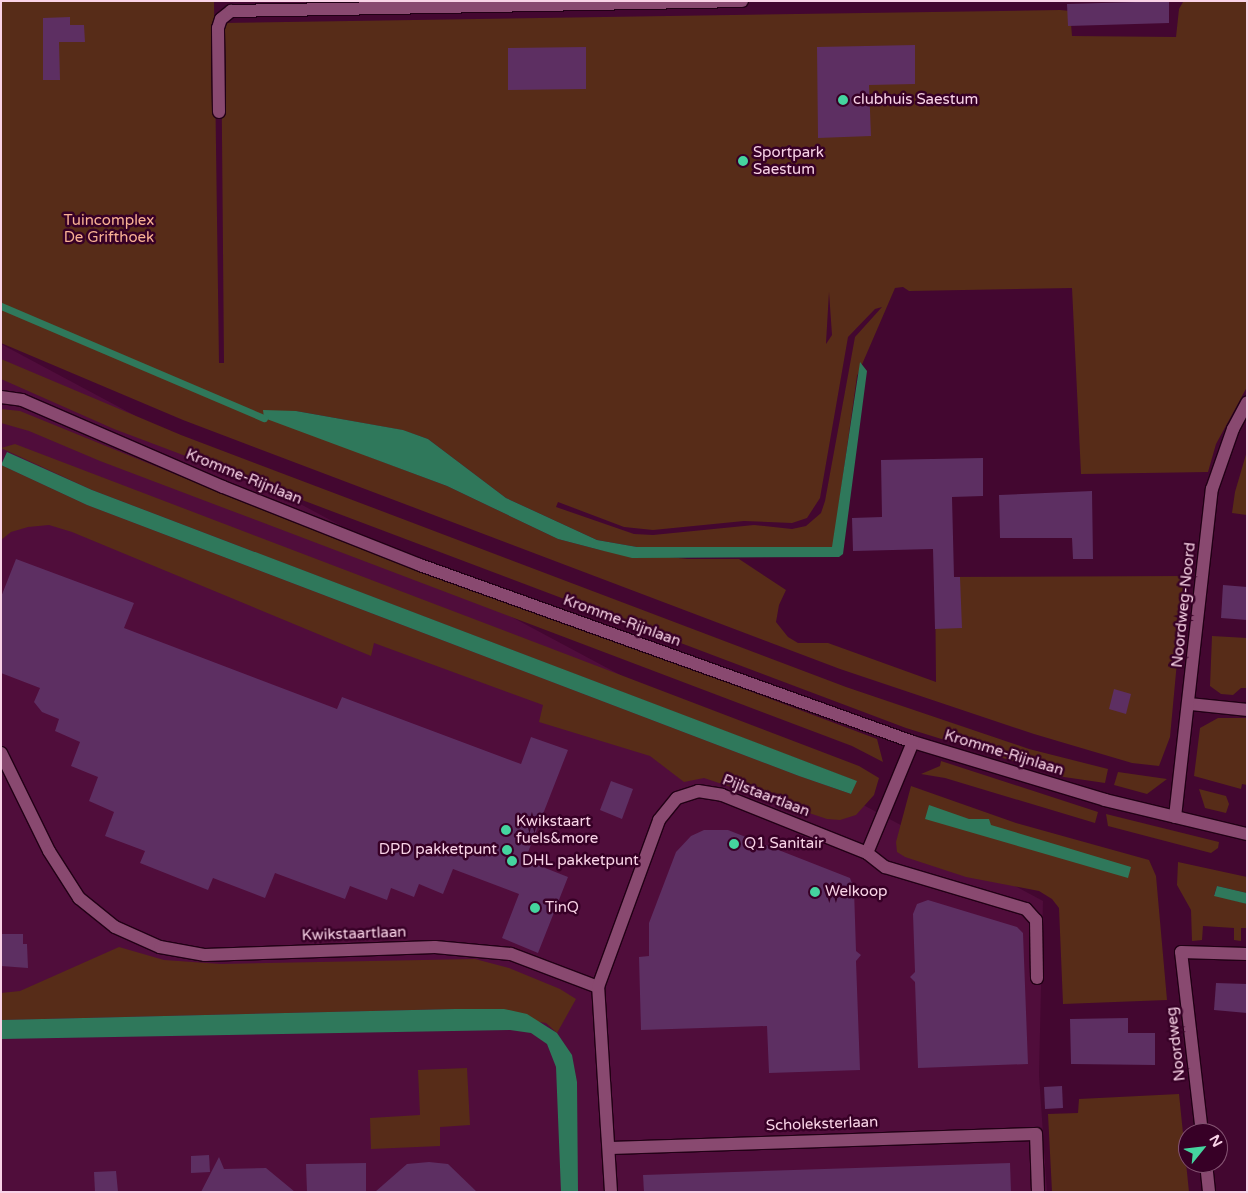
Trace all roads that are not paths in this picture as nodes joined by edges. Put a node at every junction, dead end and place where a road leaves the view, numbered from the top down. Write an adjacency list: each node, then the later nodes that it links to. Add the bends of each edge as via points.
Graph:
1 (742, 1): 2 (street, via 231,11 221,19 218,28)
2 (219, 112)
3 (1, 397): 7 (street, Kromme-Rijnlaan, via 22,400 223,487 420,565)
4 (1247, 403): 5 (street, Noordweg-Noord, via 1233,429 1212,489)
5 (1190, 704): 6 (street); 9 (street, Noordweg-Noord)
6 (1247, 710)
7 (913, 742): 9 (street, Kromme-Rijnlaan, via 1105,800); 11 (street)
8 (1, 753): 14 (street, Kwikstaartlaan, via 49,851 79,898 115,928 160,947 204,955 435,947 511,954)
9 (1175, 817): 10 (street, Kromme-Rijnlaan)
10 (1247, 834)
11 (867, 853): 13 (street, Pijlstaartlaan, via 885,867 1026,909 1036,920); 14 (street, Pijlstaartlaan, via 722,795 698,791 677,798 659,820)
12 (1247, 954): 15 (street, Noordweg, via 1181,952)
13 (1037, 978)
14 (598, 987): 16 (street)
15 (1201, 1123)
16 (609, 1148): 18 (street); 19 (street, Scholeksterlaan, via 1036,1134)
17 (1207, 1173): 20 (street)
18 (611, 1192)
19 (1038, 1192)
20 (1209, 1192)

